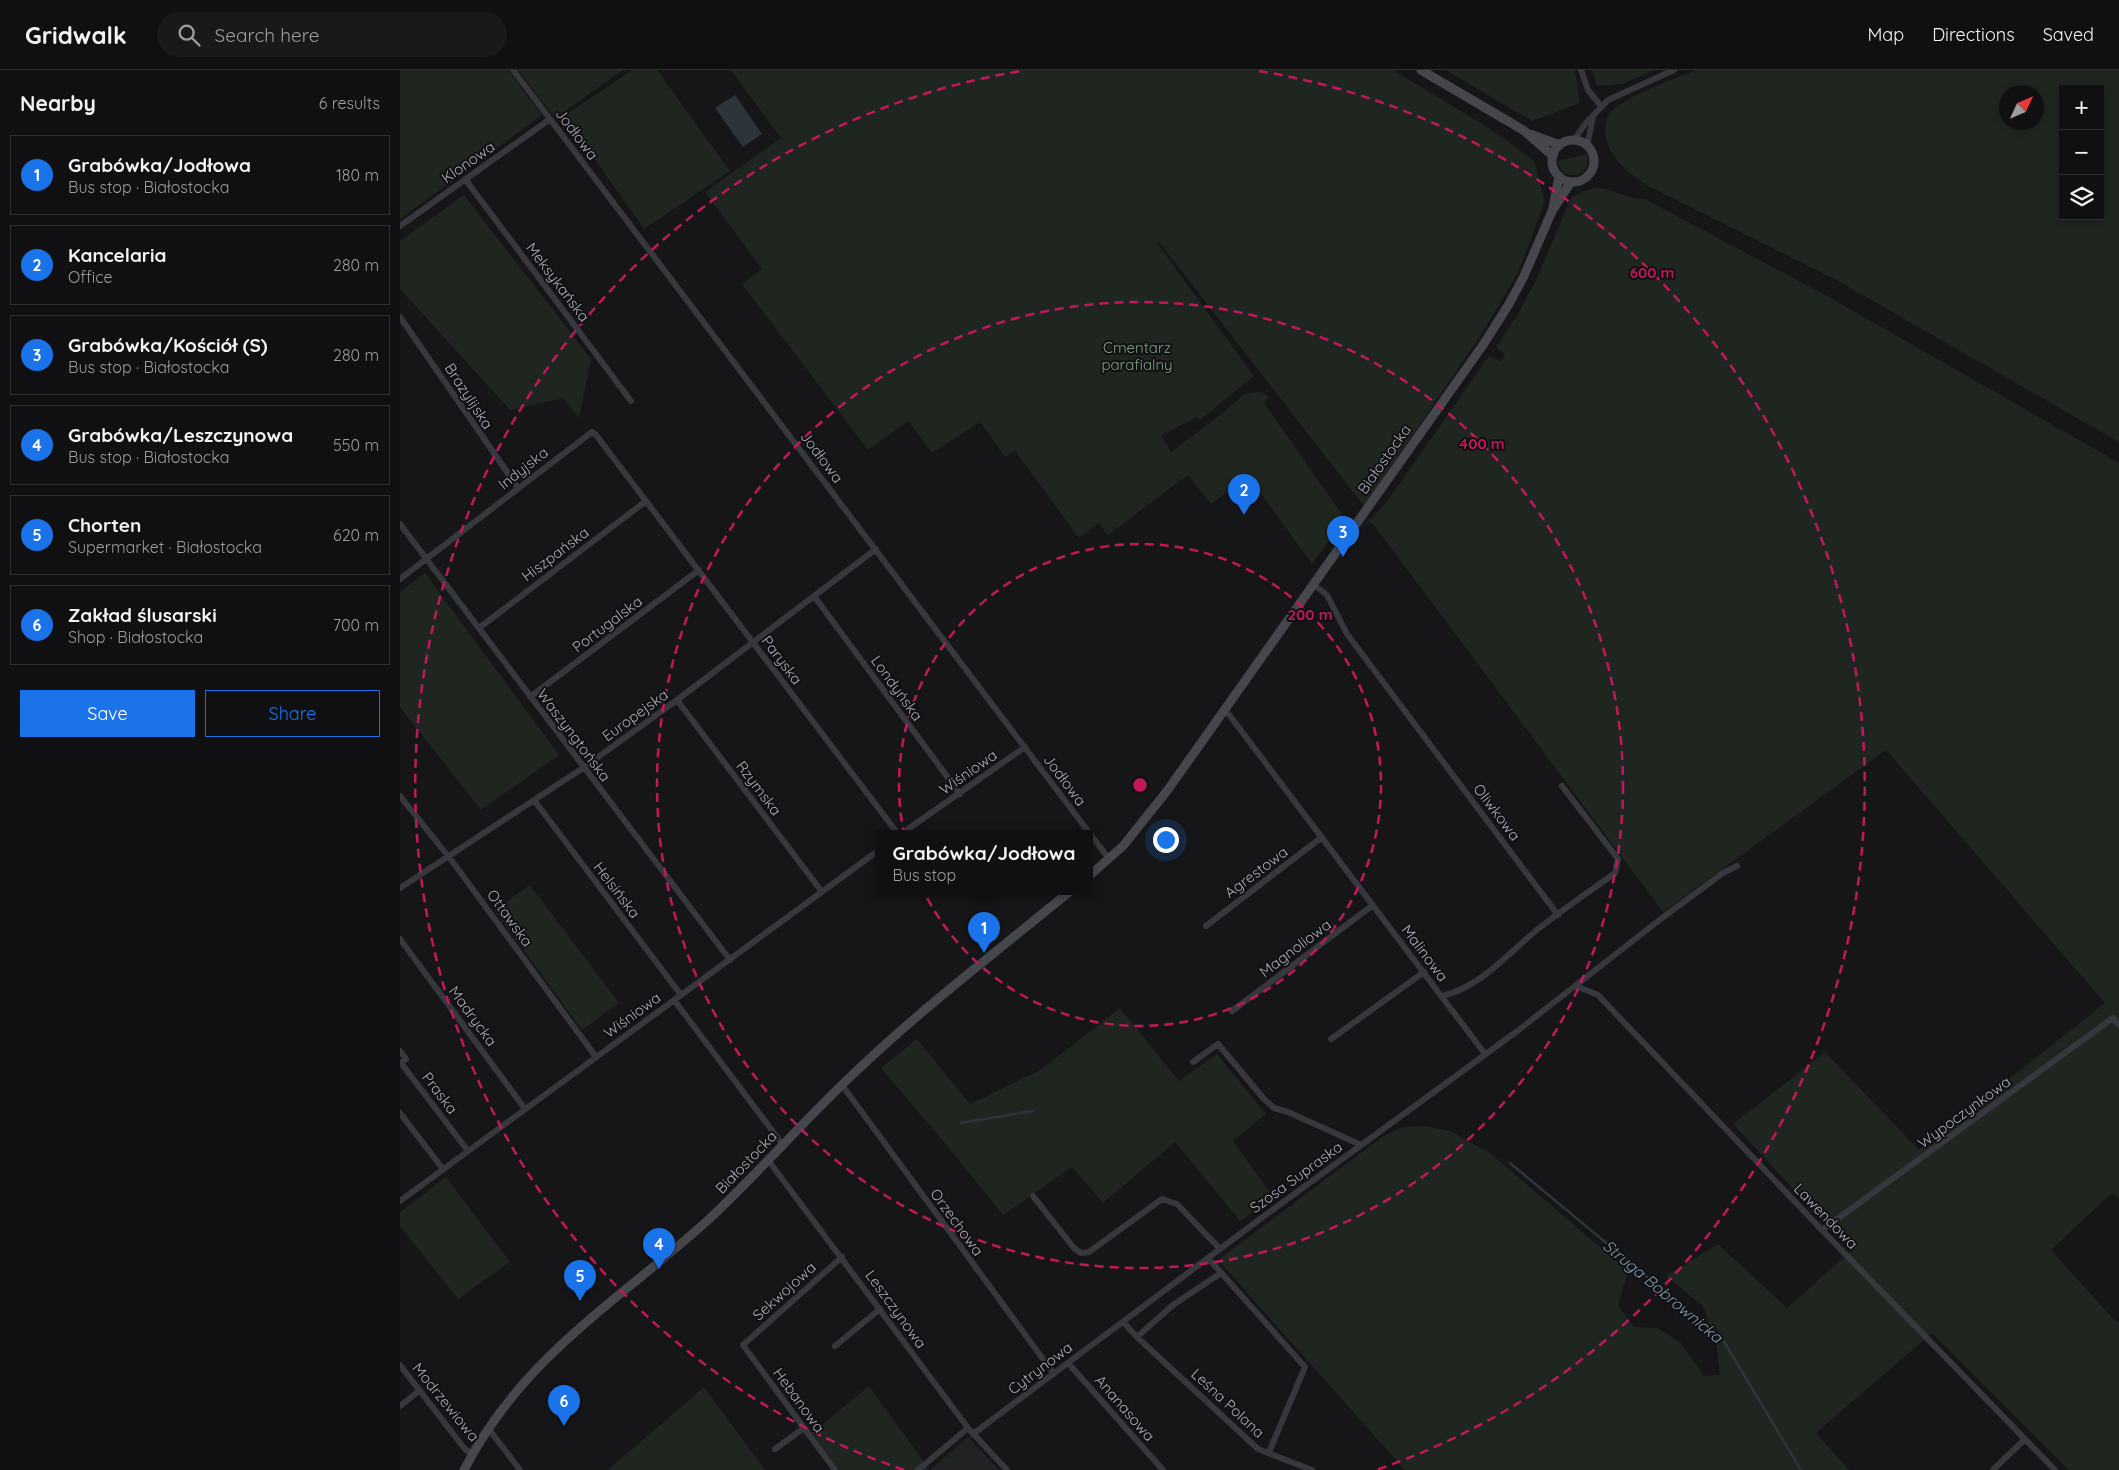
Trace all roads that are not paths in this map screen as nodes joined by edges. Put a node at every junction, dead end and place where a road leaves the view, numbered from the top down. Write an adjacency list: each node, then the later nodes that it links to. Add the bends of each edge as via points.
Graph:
1 (513, 70): 7 (street, Jodłowa)
2 (1420, 70): 8 (street)
3 (1581, 70): 5 (street, via 1588,90)
4 (1674, 70): 5 (street, via 1617,95)
5 (1601, 106): 6 (street)
6 (1593, 116): 9 (street); 11 (street)
7 (550, 119): 14 (street, Klonowa); 23 (street, Jodłowa)
8 (1529, 134): 10 (street); 12 (street)
9 (1574, 140): 10 (street); 11 (street)
10 (1560, 145): 12 (street)
11 (1589, 147): 15 (street, via 1594,158 1590,172 1583,179)
12 (1553, 156): 13 (street, via 1553,167)
13 (1559, 176): 15 (street); 16 (street, Białostocka)
14 (465, 179): 17 (street, Klonowa); 19 (street, Meksykańska)
15 (1571, 182): 16 (street, Białostocka)
16 (1552, 211): 27 (street, Białostocka, via 1524,276 1483,345)
17 (400, 226)
18 (400, 317): 20 (street, Brazylijska)
19 (631, 401)
20 (518, 488): 21 (street, Indyjska, via 592,432); 24 (street, Indyjska)
21 (646, 501): 25 (street, Paryska); 29 (street, Hiszpańska)
22 (400, 524): 24 (street, Waszyngtońska)
23 (876, 549): 28 (street, Europejska); 34 (street, Jodłowa)
24 (427, 558): 26 (street, Indyjska); 29 (street, Waszyngtońska)
25 (699, 570): 30 (street, Paryska); 31 (street, Portugalska)
26 (400, 579)
27 (1313, 584): 33 (street, Białostocka); 54 (street, Oliwkowa, via 1327,595 1346,634)
28 (814, 596): 30 (street, Europejska); 37 (street, Londyńska)
29 (479, 628): 31 (street, Waszyngtońska)
30 (753, 642): 32 (street, Europejska); 40 (street, Paryska)
31 (530, 697): 35 (street, Waszyngtońska)
32 (677, 700): 35 (street, Europejska); 51 (street, Rzymska)
33 (1224, 708): 43 (street, Malinowa); 47 (street, Białostocka, via 1136,831)
34 (1025, 747): 37 (street, Wiśniowa); 42 (street, Jodłowa)
35 (584, 768): 39 (street, Europejska); 57 (street, Waszyngtońska)
36 (1562, 786): 54 (street, via 1618,859 1615,873)
37 (960, 794): 41 (street, Wiśniowa)
38 (400, 796): 46 (street, Ottawska)
39 (534, 800): 46 (street, Europejska); 60 (street, Helsińska)
40 (896, 830)
41 (905, 830)
42 (1087, 830)
43 (1322, 837): 53 (street, Malinowa); 55 (street, Agrestowa)
44 (1093, 838): 47 (street, Jodłowa)
45 (875, 853): 51 (street, Wiśniowa)
46 (448, 856): 50 (street, Europejska); 68 (street, Ottawska)
47 (1109, 859): 49 (street, Białostocka)
48 (1737, 866): 59 (street, via 1643,932)
49 (1093, 873)
50 (400, 888)
51 (822, 892): 57 (street, Wiśniowa)
52 (1065, 895): 70 (street, Białostocka, via 933,1003)
53 (1373, 905): 58 (street, Malinowa); 63 (street, Magnoliowa)
54 (1558, 915): 61 (street, via 1472,985)
55 (1206, 926)
56 (400, 939): 71 (street, Madrycka)
57 (730, 960): 60 (street, Wiśniowa)
58 (1424, 972): 61 (street, Malinowa); 65 (street)
59 (1576, 986): 67 (street); 80 (street, Lawendowa, via 1598,995)
60 (681, 995): 62 (street, Wiśniowa)
61 (1442, 996): 67 (street, Malinowa)
62 (674, 1000): 68 (street, Wiśniowa); 73 (street)
63 (1232, 1011)
64 (2119, 1025): 80 (street, Wypoczynkowa, via 2114,1018)
65 (1332, 1040)
66 (400, 1051): 75 (street, Praska, via 406,1059 401,1062)
67 (1485, 1054): 74 (street, Szosa Supraska)
68 (596, 1056): 71 (street, Wiśniowa)
69 (1194, 1062): 74 (street, via 1218,1044 1274,1108)
70 (842, 1085): 73 (street, Białostocka); 92 (street, Orzechowa)
71 (525, 1109): 75 (street, Wiśniowa)
72 (400, 1113): 77 (street)
73 (782, 1145): 76 (street, Białostocka)
74 (1361, 1145): 81 (street, Szosa Supraska)
75 (468, 1151): 77 (street, Wiśniowa)
76 (768, 1160): 82 (street, Leszczynowa); 95 (street, Białostocka, via 704,1222 554,1350)
77 (443, 1169): 79 (street, Wiśniowa)
78 (1033, 1196): 81 (street, via 1081,1253 1088,1252 1162,1199 1177,1204)
79 (400, 1201)
80 (1822, 1230): 99 (street, Lawendowa)
81 (1220, 1249): 83 (street, Szosa Supraska)
82 (842, 1257): 85 (street, Leszczynowa); 88 (street, Sekwojowa)
83 (1208, 1258): 84 (street); 86 (street, Szosa Supraska)
84 (1221, 1273): 87 (street, via 1173,1305); 101 (street, via 1305,1367)
85 (880, 1309): 89 (street); 97 (street, Leszczynowa)
86 (1122, 1322): 87 (street, Leśna Polana); 90 (street, Cytrynowa)
87 (1137, 1336): 101 (street, Leśna Polana, via 1258,1449)
88 (743, 1345): 96 (street, Hebanowa)
89 (835, 1346)
90 (1068, 1363): 92 (street, Cytrynowa); 108 (street, Ananasowa)
91 (400, 1365): 93 (street, Modrzewiowa)
92 (1054, 1374): 98 (street, Cytrynowa)
93 (419, 1391): 94 (street); 102 (street, Modrzewiowa)
94 (400, 1406)
95 (488, 1428): 102 (street, Białostocka); 104 (street)
96 (804, 1428): 100 (street); 105 (street, Hebanowa)
97 (968, 1428): 98 (street, Leszczynowa); 106 (street)
98 (973, 1434): 107 (street, Leszczynowa)
99 (2025, 1439): 110 (street); 111 (street, Lawendowa)
100 (775, 1449)
101 (1269, 1452): 109 (street, Leśna Polana)
102 (472, 1455): 103 (street, Białostocka)
103 (464, 1470)
104 (520, 1470)
105 (835, 1470)
106 (918, 1470)
107 (1007, 1470)
108 (1163, 1470)
109 (1312, 1470)
110 (1993, 1470)
111 (2055, 1470)

